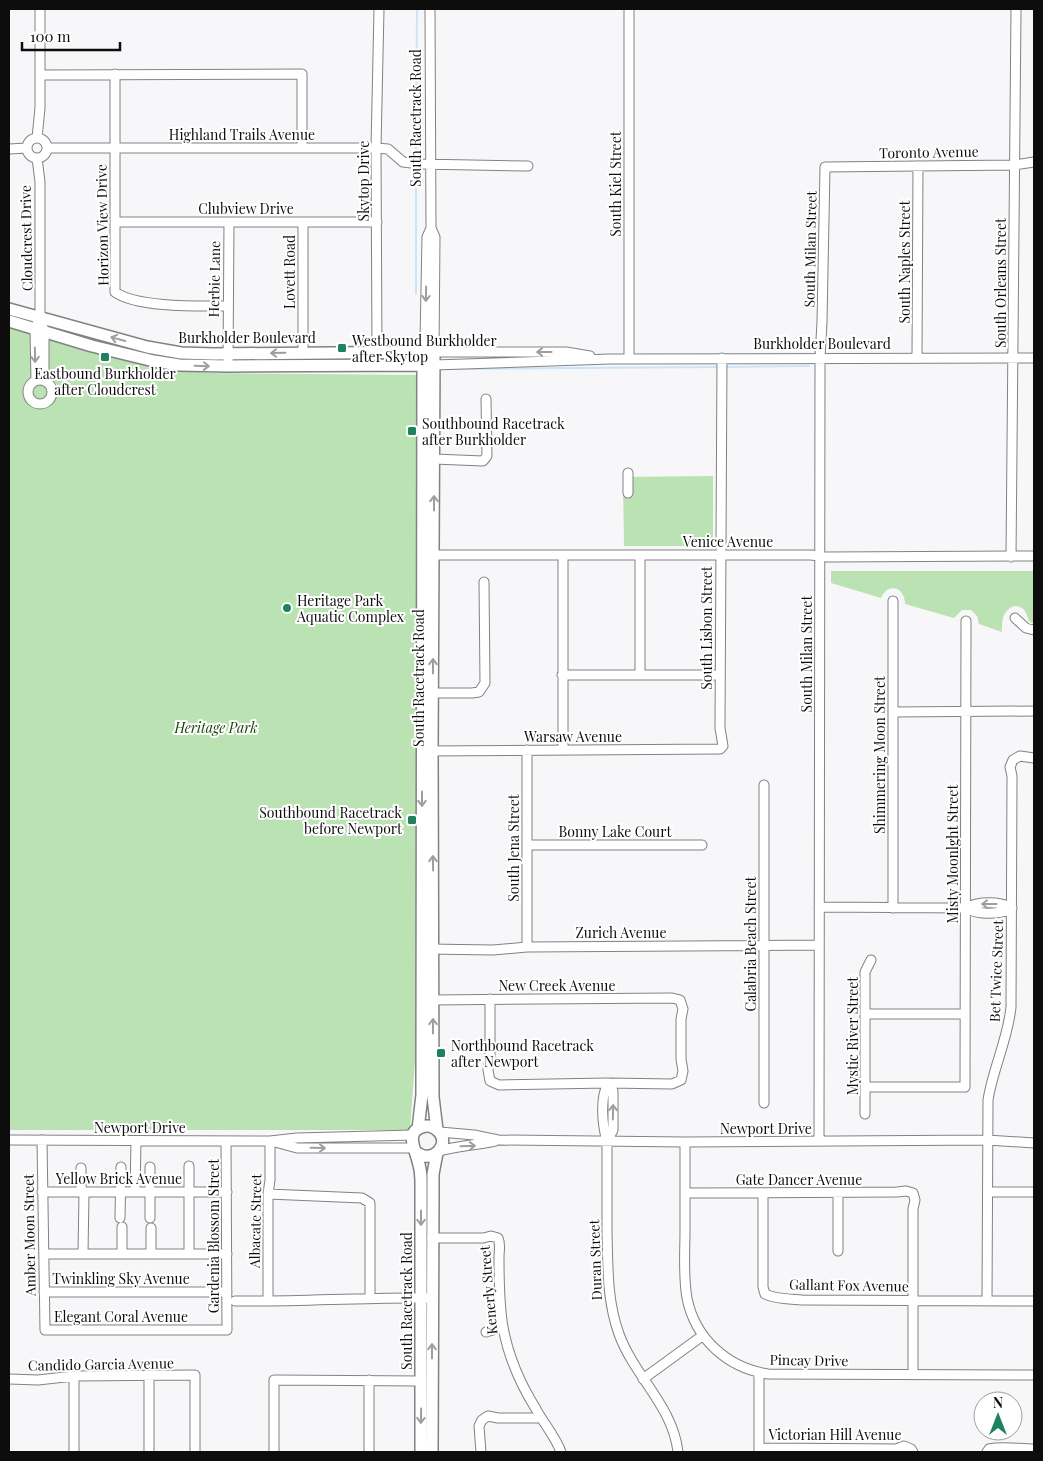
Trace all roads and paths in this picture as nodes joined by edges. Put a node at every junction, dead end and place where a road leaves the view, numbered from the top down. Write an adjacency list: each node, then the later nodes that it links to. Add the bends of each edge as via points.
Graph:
1 (40, 9): 7 (street)
2 (379, 9): 13 (street, Skytop Drive)
3 (430, 9): 17 (street, South Racetrack Road)
4 (629, 9): 41 (street, South Kiel Street)
5 (1016, 9): 18 (street, South Orleans Street)
6 (115, 74): 7 (street); 9 (street, via 302,74); 12 (street, Horizon View Drive)
7 (41, 75): 8 (street)
8 (37, 138): 10 (street, via 28,143); 11 (street, via 44,140)
9 (302, 146): 12 (street, Highland Trails Avenue); 13 (street, Highland Trails Avenue)
10 (27, 148): 14 (street); 15 (street, via 30,155)
11 (47, 148): 12 (street, Highland Trails Avenue); 15 (street, via 44,155)
12 (115, 148): 22 (street, Horizon View Drive)
13 (376, 148): 17 (street, Highland Trails Avenue, via 388,148 403,162); 25 (street, Skytop Drive)
14 (9, 149)
15 (37, 158): 28 (street, Cloudcrest Drive, via 40,182)
16 (1034, 162): 18 (street, Toronto Avenue)
17 (431, 165): 19 (street); 31 (street, South Racetrack Road, via 431,228 435,237)
18 (1014, 165): 20 (street, Toronto Avenue); 38 (street, South Orleans Street)
19 (528, 166)
20 (918, 166): 21 (street, Toronto Avenue); 37 (street, South Naples Street)
21 (825, 167): 36 (street, South Milan Street)
22 (115, 222): 23 (street, Clubview Drive); 26 (street, Horizon View Drive, via 116,292 121,296 174,306)
23 (229, 222): 24 (street, Clubview Drive); 26 (street, Herbie Lane)
24 (302, 222): 25 (street, Clubview Drive); 32 (street, Lovett Road)
25 (377, 222): 33 (street, Skytop Drive)
26 (227, 306): 34 (street, Herbie Lane)
27 (9, 309): 28 (main road, Burkholder Boulevard)
28 (40, 317): 30 (street, Cloudcrest Drive); 34 (main road, Burkholder Boulevard, one-way to 28, via 164,350)
29 (9, 321): 30 (main road, Burkholder Boulevard)
30 (39, 330): 43 (main road, Burkholder Boulevard, one-way to 43, via 154,361); 44 (street, Cloudcrest Drive)
31 (429, 352): 33 (main road, Burkholder Boulevard); 40 (street, Burkholder Boulevard, one-way to 31, via 566,352); 42 (main road, South Racetrack Road)
32 (303, 353): 33 (main road, Burkholder Boulevard); 34 (main road, Burkholder Boulevard, one-way to 34)
33 (377, 353)
34 (228, 354): 43 (street, Herbie Lane)
35 (722, 358): 36 (street, Burkholder Boulevard); 41 (street, Burkholder Boulevard); 52 (street, South Lisbon Street)
36 (820, 358): 37 (street, Burkholder Boulevard); 53 (street, South Milan Street)
37 (917, 358): 38 (street, Burkholder Boulevard)
38 (1013, 358): 39 (street, Burkholder Boulevard); 55 (street, South Orleans Street)
39 (1034, 358)
40 (610, 359): 41 (street, Burkholder Boulevard); 42 (street, Burkholder Boulevard)
41 (629, 359)
42 (429, 365): 43 (main road, Burkholder Boulevard); 46 (main road, South Racetrack Road); 49 (main road, South Racetrack Road)
43 (228, 366)
44 (40, 381)
45 (486, 400): 46 (street, via 487,456 483,461)
46 (434, 459): 49 (main road, South Racetrack Road, one-way to 46)
47 (628, 473): 48 (street)
48 (628, 492)
49 (428, 555): 50 (street, Venice Avenue); 64 (main road, South Racetrack Road, one-way to 49); 71 (main road, South Racetrack Road)
50 (563, 555): 51 (street, Venice Avenue); 62 (street)
51 (640, 555): 52 (street, Venice Avenue); 63 (street)
52 (720, 555): 53 (street, Venice Avenue); 61 (street, South Lisbon Street)
53 (819, 556): 55 (street, Venice Avenue); 76 (street, South Milan Street)
54 (1034, 556): 55 (street, Venice Avenue)
55 (1011, 557)
56 (484, 582): 64 (street, via 485,683 479,692)
57 (893, 601): 65 (street, Shimmering Moon Street)
58 (1015, 618): 60 (street, via 1026,628)
59 (966, 622): 66 (street, Misty Moonlght Street)
60 (1034, 630)
61 (720, 674): 63 (street); 68 (street, South Lisbon Street)
62 (562, 675): 63 (street); 70 (street)
63 (640, 675)
64 (432, 692): 71 (main road, South Racetrack Road)
65 (893, 712): 66 (street); 77 (street, Shimmering Moon Street)
66 (966, 712): 67 (street); 78 (street, Misty Moonlght Street)
67 (1034, 712)
68 (723, 746): 70 (street, Warsaw Avenue, via 720,749)
69 (527, 750): 70 (street, Warsaw Avenue); 71 (street, Warsaw Avenue); 74 (street, South Jena Street)
70 (563, 750)
71 (428, 751): 83 (main road, South Racetrack Road)
72 (1034, 758): 79 (street, Bet Twice Street, via 1020,756 1010,767)
73 (764, 785): 82 (street, Calabria Beach Street)
74 (527, 845): 75 (street, Bonny Lake Court); 81 (street, South Jena Street)
75 (702, 845)
76 (819, 907): 77 (street); 80 (street, South Milan Street)
77 (892, 908): 78 (street)
78 (966, 908): 79 (street, via 973,912 1005,912); 88 (street, Misty Moonlght Street)
79 (1012, 908): 98 (street, Bet Twice Street, via 1011,1013 990,1088)
80 (819, 945): 82 (street, Zurich Avenue); 103 (street, South Milan Street)
81 (527, 946): 82 (street, Zurich Avenue); 83 (street, Zurich Avenue, via 493,950)
82 (764, 946): 91 (street, Calabria Beach Street)
83 (428, 949): 86 (main road, South Racetrack Road); 94 (main road, South Racetrack Road, via 422,1096)
84 (871, 960): 87 (street, Mystic River Street, via 865,972)
85 (490, 999): 86 (street, New Creek Avenue); 89 (street, via 490,1081 499,1085); 89 (street, New Creek Avenue, via 680,1000 683,1009 681,1080 672,1084)
86 (433, 1000): 93 (main road, South Racetrack Road, one-way to 86, via 433,1097)
87 (865, 1014): 88 (street); 90 (street, Mystic River Street)
88 (965, 1014): 90 (street, Misty Moonlght Street, via 965,1087)
89 (608, 1083): 102 (street, Duran Street, via 604,1091)
90 (865, 1087): 92 (street, Mystic River Street)
91 (764, 1103)
92 (865, 1114)
93 (438, 1131): 94 (main road, via 427,1126); 97 (street, Newport Drive); 107 (main road, via 443,1142)
94 (416, 1132): 101 (street, Newport Drive); 106 (main road, via 412,1142)
95 (9, 1140): 96 (street, Newport Drive)
96 (42, 1140): 99 (street, Newport Drive); 112 (street, Amber Moon Street)
97 (498, 1140): 102 (street, Newport Drive); 107 (street, Newport Drive, one-way to 97)
98 (987, 1140): 103 (street, Newport Drive); 105 (street, Newport Drive); 119 (street, Bet Twice Street)
99 (136, 1141): 100 (street, Newport Drive); 115 (street)
100 (226, 1141): 101 (street, Newport Drive); 118 (street, Gardenia Blossom Street)
101 (270, 1141): 106 (street, Newport Drive, one-way to 106, via 297,1148); 124 (street, Albacate Street)
102 (607, 1141): 104 (street, Newport Drive); 154 (street, Duran Street, via 610,1300 626,1352)
103 (819, 1141): 104 (street, Newport Drive)
104 (685, 1142): 121 (street, Pincay Drive)
105 (1034, 1143)
106 (414, 1150): 107 (main road, via 427,1157); 138 (main road, South Racetrack Road, one-way to 138, via 421,1180)
107 (438, 1152): 127 (main road, South Racetrack Road, via 433,1174)
108 (189, 1166): 117 (street)
109 (120, 1167): 114 (street)
110 (150, 1167): 116 (street)
111 (81, 1168): 113 (street)
112 (42, 1192): 113 (street, Yellow Brick Avenue); 129 (street, Amber Moon Street)
113 (84, 1192): 114 (street, Yellow Brick Avenue); 130 (street)
114 (120, 1192): 115 (street, Yellow Brick Avenue); 131 (street)
115 (135, 1192): 116 (street, Yellow Brick Avenue)
116 (150, 1192): 117 (street, Yellow Brick Avenue); 125 (street)
117 (189, 1192): 118 (street, Yellow Brick Avenue); 133 (street)
118 (227, 1192): 134 (street, Gardenia Blossom Street)
119 (988, 1192): 120 (street); 143 (street, Bet Twice Street)
120 (1034, 1192)
121 (685, 1193): 122 (street, Gate Dancer Avenue); 148 (street, Pincay Drive, via 687,1297)
122 (762, 1193): 123 (street, Gate Dancer Avenue); 139 (street, Gallant Fox Avenue, via 763,1287 766,1294 802,1300)
123 (838, 1193): 128 (street); 139 (street, Gate Dancer Avenue, via 913,1193)
124 (268, 1194): 137 (street, via 362,1198 370,1203); 142 (street, Albacate Street)
125 (150, 1218)
126 (151, 1228): 132 (street)
127 (432, 1238): 138 (main road, South Racetrack Road); 144 (street, Kenerly Street, via 498,1238 501,1245)
128 (838, 1251)
129 (44, 1254): 130 (street); 135 (street, Amber Moon Street)
130 (83, 1254): 131 (street)
131 (122, 1254): 132 (street)
132 (151, 1254): 133 (street)
133 (189, 1254): 134 (street)
134 (227, 1254): 136 (street, Gardenia Blossom Street)
135 (44, 1292): 136 (street, Twinkling Sky Avenue); 145 (street, Amber Moon Street)
136 (227, 1292): 146 (street, Gardenia Blossom Street)
137 (370, 1298): 138 (street); 142 (street)
138 (427, 1298): 157 (main road, South Racetrack Road); 170 (main road, South Racetrack Road, one-way to 138)
139 (913, 1300): 143 (street, Gallant Fox Avenue); 150 (street)
140 (1034, 1300): 143 (street, Gallant Fox Avenue)
141 (235, 1301): 142 (street)
142 (268, 1301)
143 (987, 1301)
144 (503, 1327): 147 (street); 158 (street, Kenerly Street, via 519,1375)
145 (45, 1330): 146 (street, Elegant Coral Avenue)
146 (227, 1330)
147 (486, 1332)
148 (702, 1336): 149 (street, Pincay Drive, via 722,1355); 154 (street)
149 (759, 1372): 150 (street, Pincay Drive); 160 (street)
150 (913, 1374): 151 (street, Pincay Drive)
151 (1034, 1375)
152 (74, 1376): 153 (street, Candido Garcia Avenue); 155 (street, Candido Garcia Avenue); 164 (street)
153 (149, 1376): 165 (street); 166 (street, Candido Garcia Avenue, via 195,1376)
154 (643, 1379): 173 (street, Duran Street, via 668,1418)
155 (9, 1380)
156 (369, 1380): 157 (street); 167 (street, via 274,1380); 168 (street)
157 (421, 1381): 169 (main road, South Racetrack Road, one-way to 169)
158 (541, 1418): 171 (street, via 488,1416 479,1426); 172 (street, Kenerly Street)
159 (1034, 1449): 163 (street, via 998,1447)
160 (759, 1450): 161 (street, Victorian Hill Avenue)
161 (836, 1450): 162 (street, Victorian Hill Avenue, via 904,1446)
162 (912, 1451)
163 (988, 1451)
164 (74, 1452)
165 (149, 1452)
166 (194, 1452)
167 (274, 1452)
168 (369, 1452)
169 (421, 1452)
170 (432, 1452)
171 (481, 1452)
172 (561, 1452)
173 (678, 1452)

